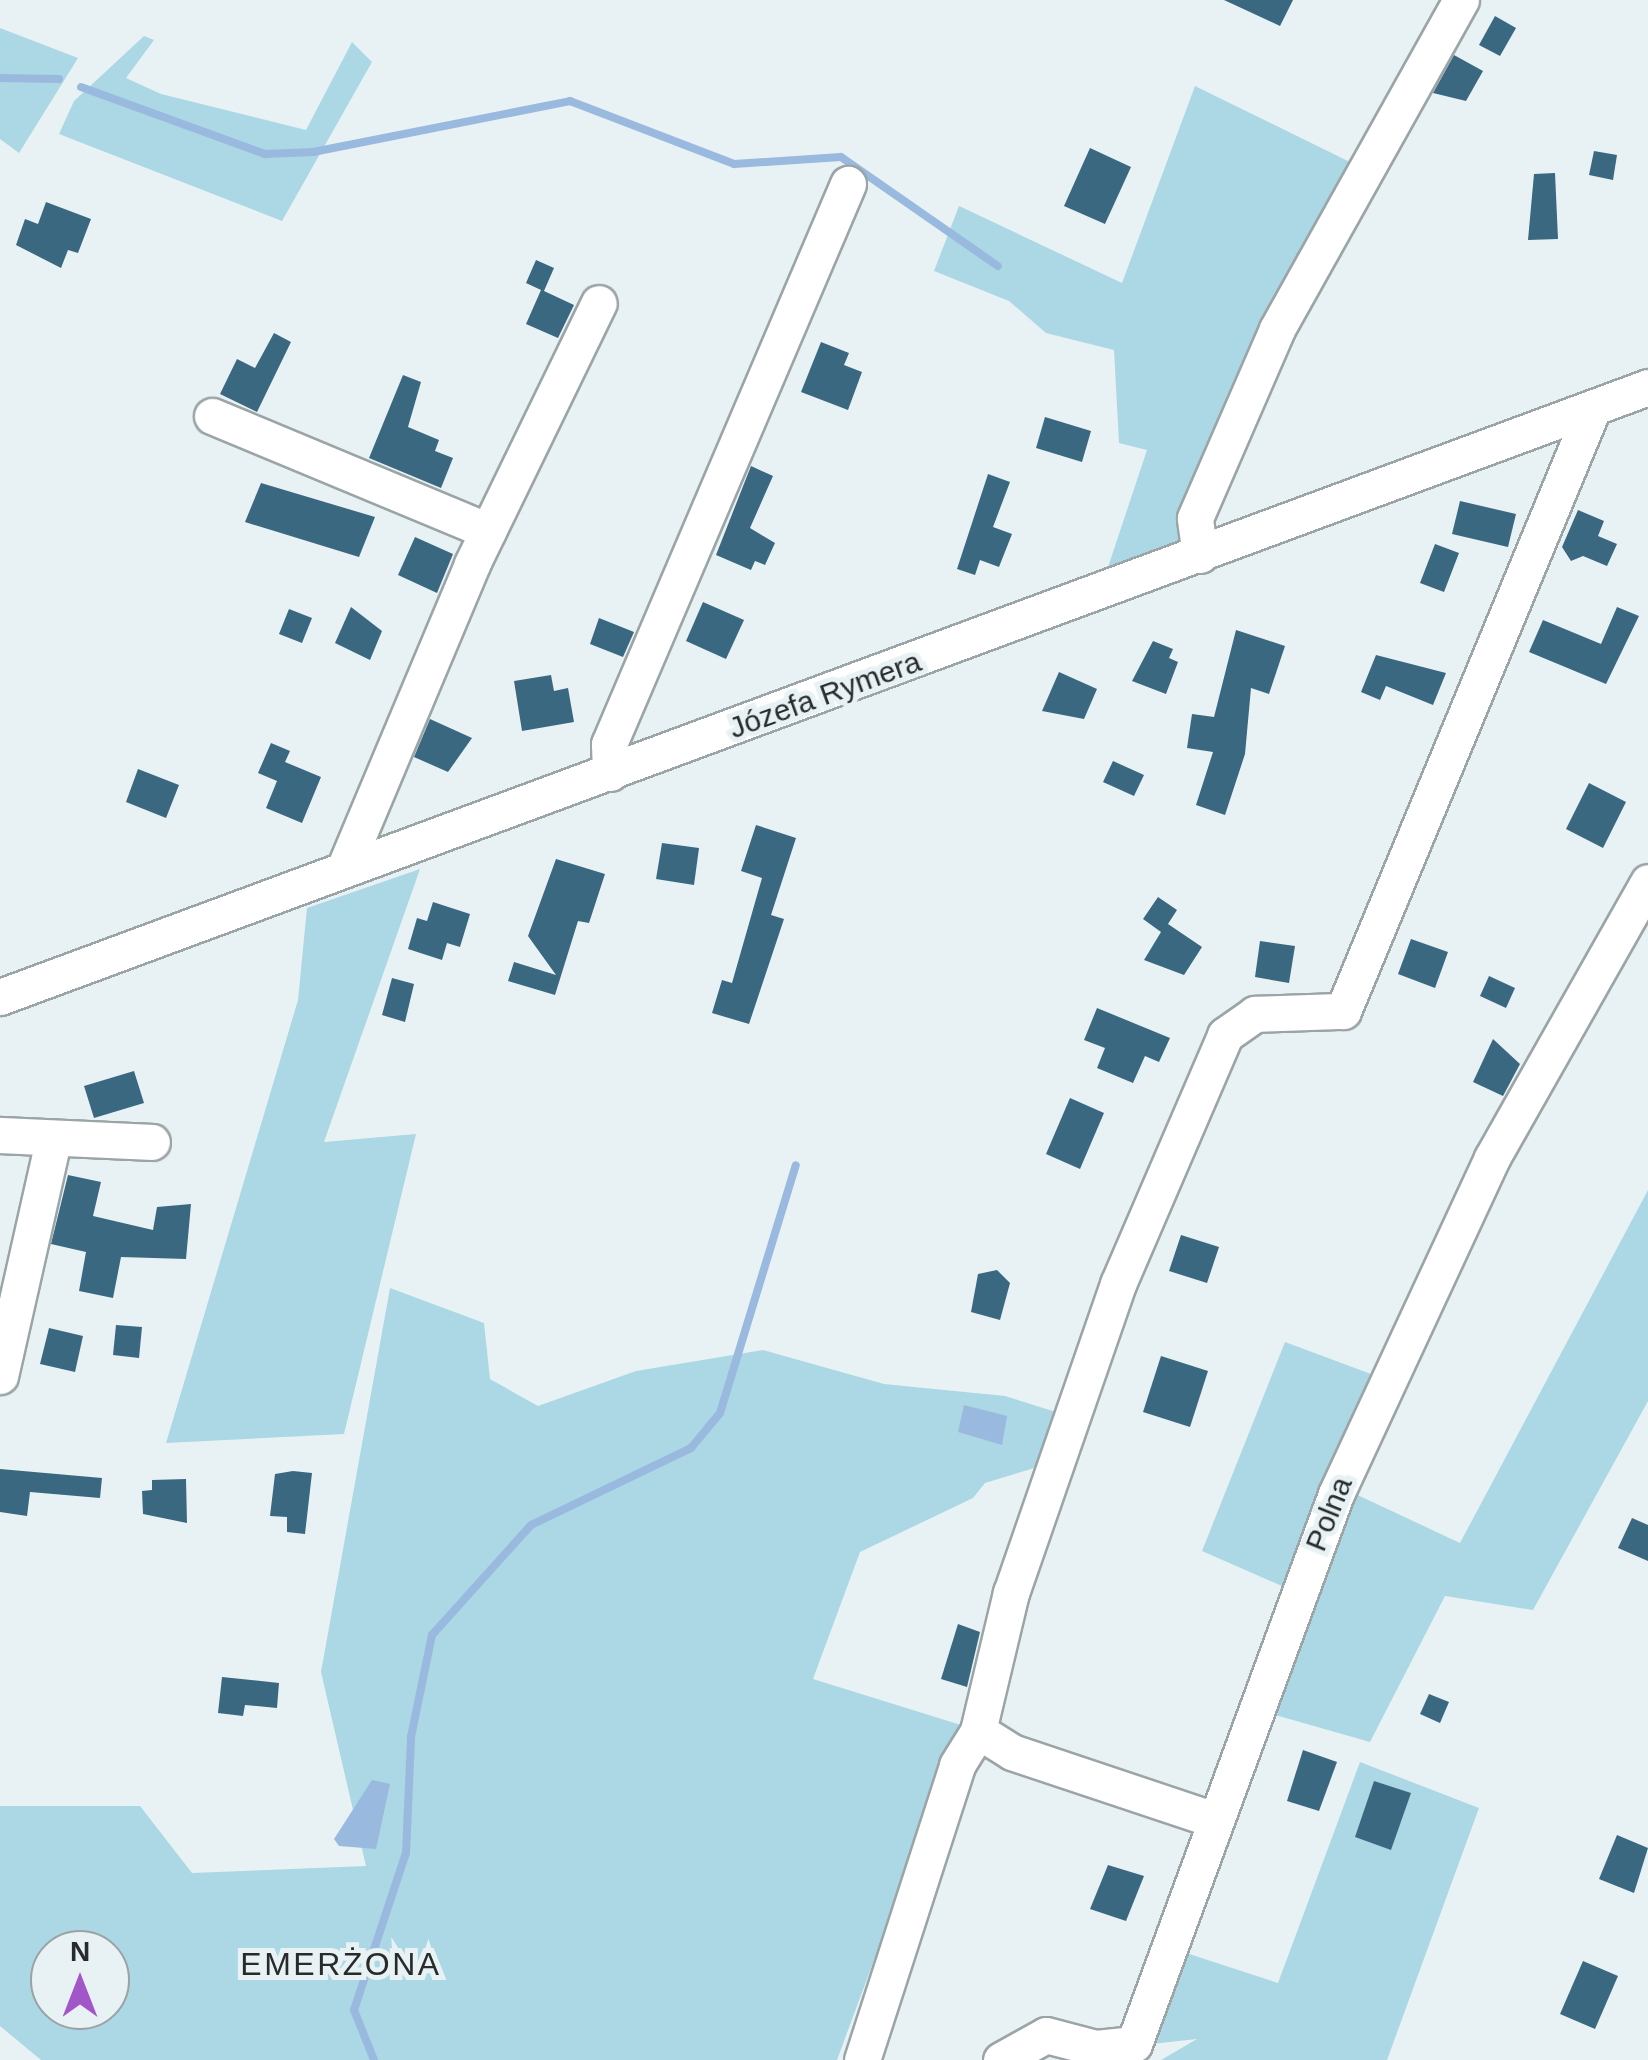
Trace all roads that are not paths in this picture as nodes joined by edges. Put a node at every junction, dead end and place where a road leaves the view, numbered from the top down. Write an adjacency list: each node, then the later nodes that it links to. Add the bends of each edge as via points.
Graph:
1 (1461, 0): 8 (street, via 1277,329 1196,518)
2 (848, 184): 9 (street, via 610,744)
3 (600, 303): 7 (street)
4 (1648, 387): 5 (street, Józefa Rymera)
5 (1593, 408): 8 (street, Józefa Rymera); 17 (street, via 1342,1011 1255,1014 1226,1034 1118,1284 1011,1594)
6 (212, 416): 7 (street)
7 (488, 532): 10 (street)
8 (1200, 555): 9 (street, Józefa Rymera)
9 (610, 773): 10 (street, Józefa Rymera)
10 (344, 868): 12 (street, Józefa Rymera)
11 (1648, 882): 18 (street, Polna, via 1492,1158 1344,1476)
12 (0, 997)
13 (0, 1135): 14 (street)
14 (53, 1140): 15 (street); 16 (street)
15 (152, 1142)
16 (0, 1376)
17 (978, 1732): 18 (street, via 1012,1752); 19 (street, via 957,1765)
18 (1212, 1819): 20 (street, Polna, via 1134,2044 1096,2048 1046,2034)
19 (862, 2060)
20 (1001, 2060)

